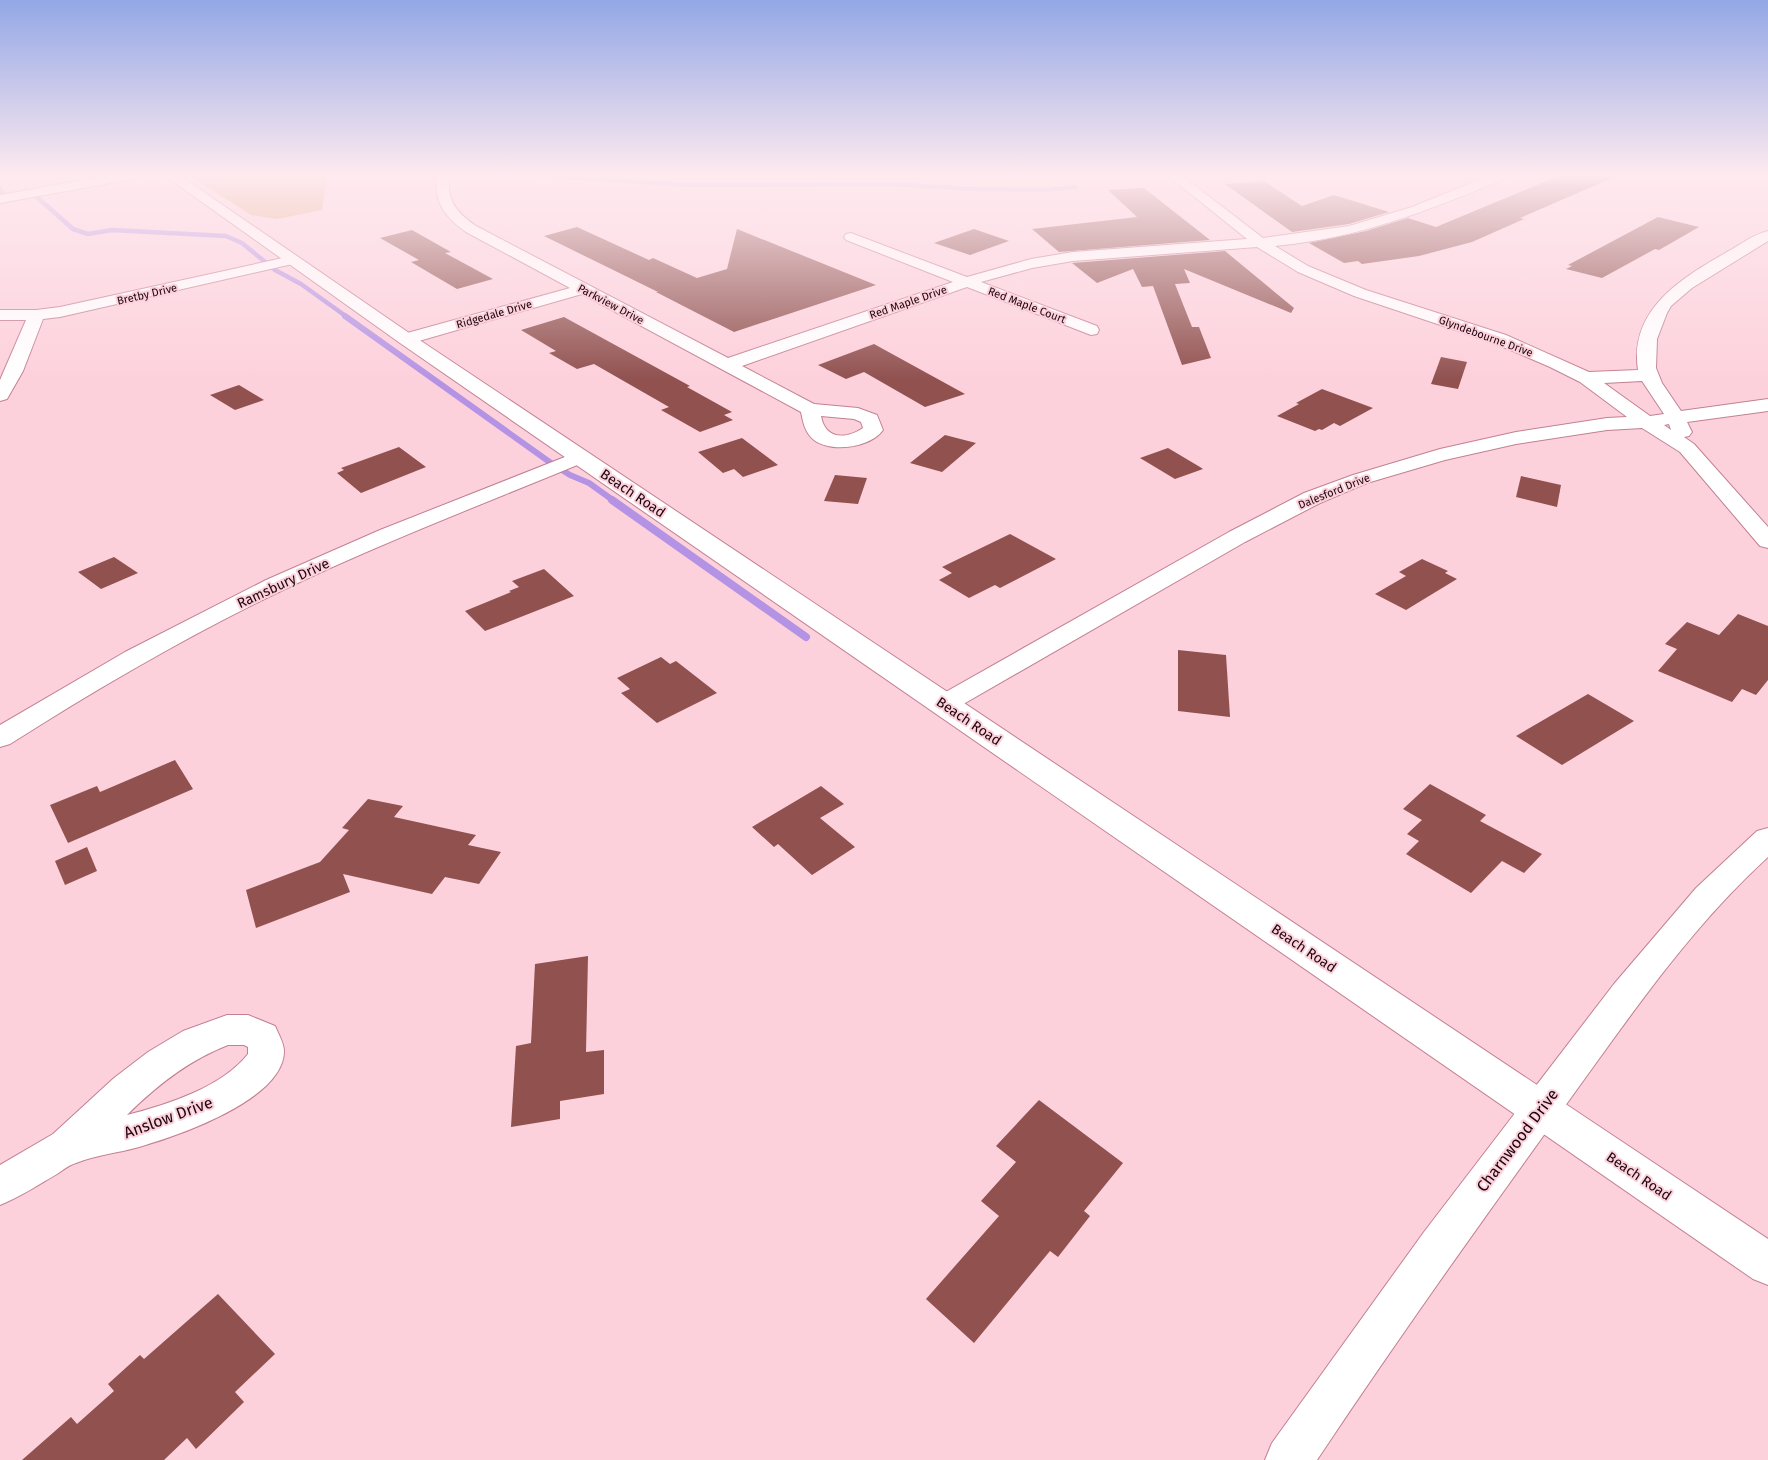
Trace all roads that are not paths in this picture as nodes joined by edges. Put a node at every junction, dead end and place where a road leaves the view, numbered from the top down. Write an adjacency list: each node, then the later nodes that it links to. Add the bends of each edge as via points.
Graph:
1 (268, 243): 7 (street, Beach Road)
2 (497, 243): 8 (street, Parkview Drive)
3 (867, 243): 9 (street, Red Maple Court)
4 (1245, 243): 9 (street, Red Maple Drive, via 1056,259 1013,267)
5 (1260, 243): 17 (street, Glyndebourne Drive, via 1318,277 1360,294 1500,339)
6 (1755, 243): 16 (street, via 1683,288 1665,304 1650,332 1646,360)
7 (292, 260): 12 (street, Bretby Drive, via 115,301); 14 (street, Beach Road)
8 (566, 280): 10 (street, Parkview Drive); 14 (street, Ridgedale Drive)
9 (967, 282): 13 (street, Red Maple Court); 15 (street, Red Maple Drive)
10 (583, 289): 14 (street, Ridgedale Drive); 15 (street, Parkview Drive)
11 (0, 315): 12 (street, Bretby Drive)
12 (36, 315): 18 (street)
13 (1090, 330)
14 (398, 333): 24 (street, Beach Road)
15 (726, 365): 20 (street, Parkview Drive)
16 (1649, 375): 17 (street); 21 (street)
17 (1586, 378): 22 (street, Glyndebourne Drive)
18 (0, 395)
19 (1768, 405): 21 (street, Dalesford Drive)
20 (810, 409)
21 (1677, 418): 22 (street, Dalesford Drive); 23 (street)
22 (1646, 422): 23 (street, Glyndebourne Drive); 26 (street, Dalesford Drive, via 1607,424 1492,443 1440,455 1339,487 1194,560)
23 (1687, 448): 25 (street, Glyndebourne Drive)
24 (580, 457): 26 (street, Beach Road); 27 (street, Ramsbury Drive, via 275,585 134,657)
25 (1768, 541)
26 (944, 704): 29 (street, Beach Road)
27 (0, 738)
28 (1768, 840): 29 (street, Charnwood Drive, via 1740,863 1684,923 1619,1003)
29 (1541, 1108): 32 (street, Beach Road); 33 (street, Charnwood Drive, via 1391,1312)
30 (67, 1147): 30 (street, Anslow Drive, via 122,1134 212,1103 256,1072 267,1050 262,1038 248,1030 228,1030 196,1042 161,1063); 31 (street, Anslow Drive)
31 (0, 1186)
32 (1768, 1264)
33 (1289, 1460)

